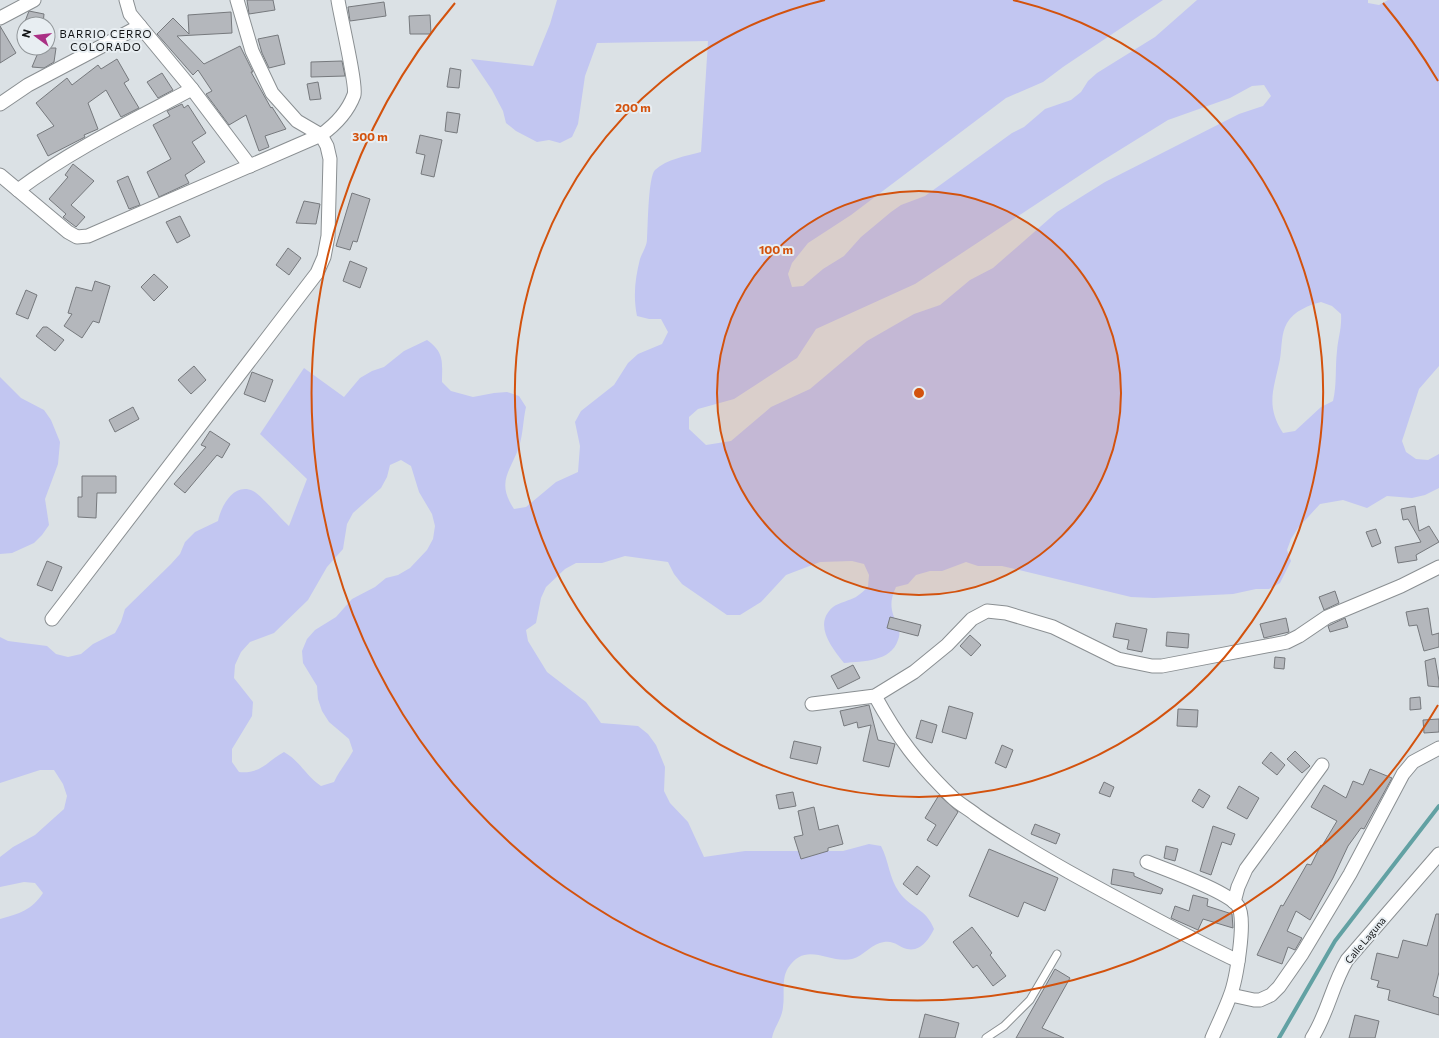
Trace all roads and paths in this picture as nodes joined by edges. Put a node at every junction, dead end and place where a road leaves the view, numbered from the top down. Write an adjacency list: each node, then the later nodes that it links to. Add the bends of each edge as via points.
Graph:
1 (34, 0): 5 (street)
2 (126, 0): 6 (street, via 130,14)
3 (237, 0): 9 (street, via 252,51 272,93 296,121)
4 (338, 0): 9 (street, via 354,93 343,114)
5 (0, 18)
6 (140, 26): 7 (street); 8 (street, via 28,85)
7 (192, 89): 10 (street); 12 (street, via 74,152)
8 (0, 104)
9 (321, 135): 10 (street); 14 (street, via 330,159 328,236 324,257 317,273)
10 (250, 166): 12 (street, via 88,236 77,237 68,232)
11 (0, 175): 12 (street)
12 (18, 190)
13 (1439, 567): 15 (street, via 1327,617 1287,642 1162,666 1130,663 1053,627 1006,613 988,611 972,619 947,645 914,672)
14 (52, 619)
15 (875, 696): 16 (street); 23 (street, via 895,731 918,761 953,798 984,821 1094,886)
16 (812, 704)
17 (1439, 748): 24 (street, via 1413,762 1403,774 1350,874 1279,987 1271,995 1260,1000)
18 (1322, 765): 21 (street, via 1246,869)
19 (1439, 854): 27 (street, Calle Laguna, via 1347,960 1337,976 1325,1013)
20 (1148, 862): 21 (street, via 1222,894)
21 (1234, 902): 23 (street, via 1241,913)
22 (1057, 954): 25 (lane, via 1030,1000 1004,1026)
23 (1238, 961): 24 (street)
24 (1231, 995): 26 (street)
25 (986, 1038)
26 (1212, 1038)
27 (1312, 1038)

